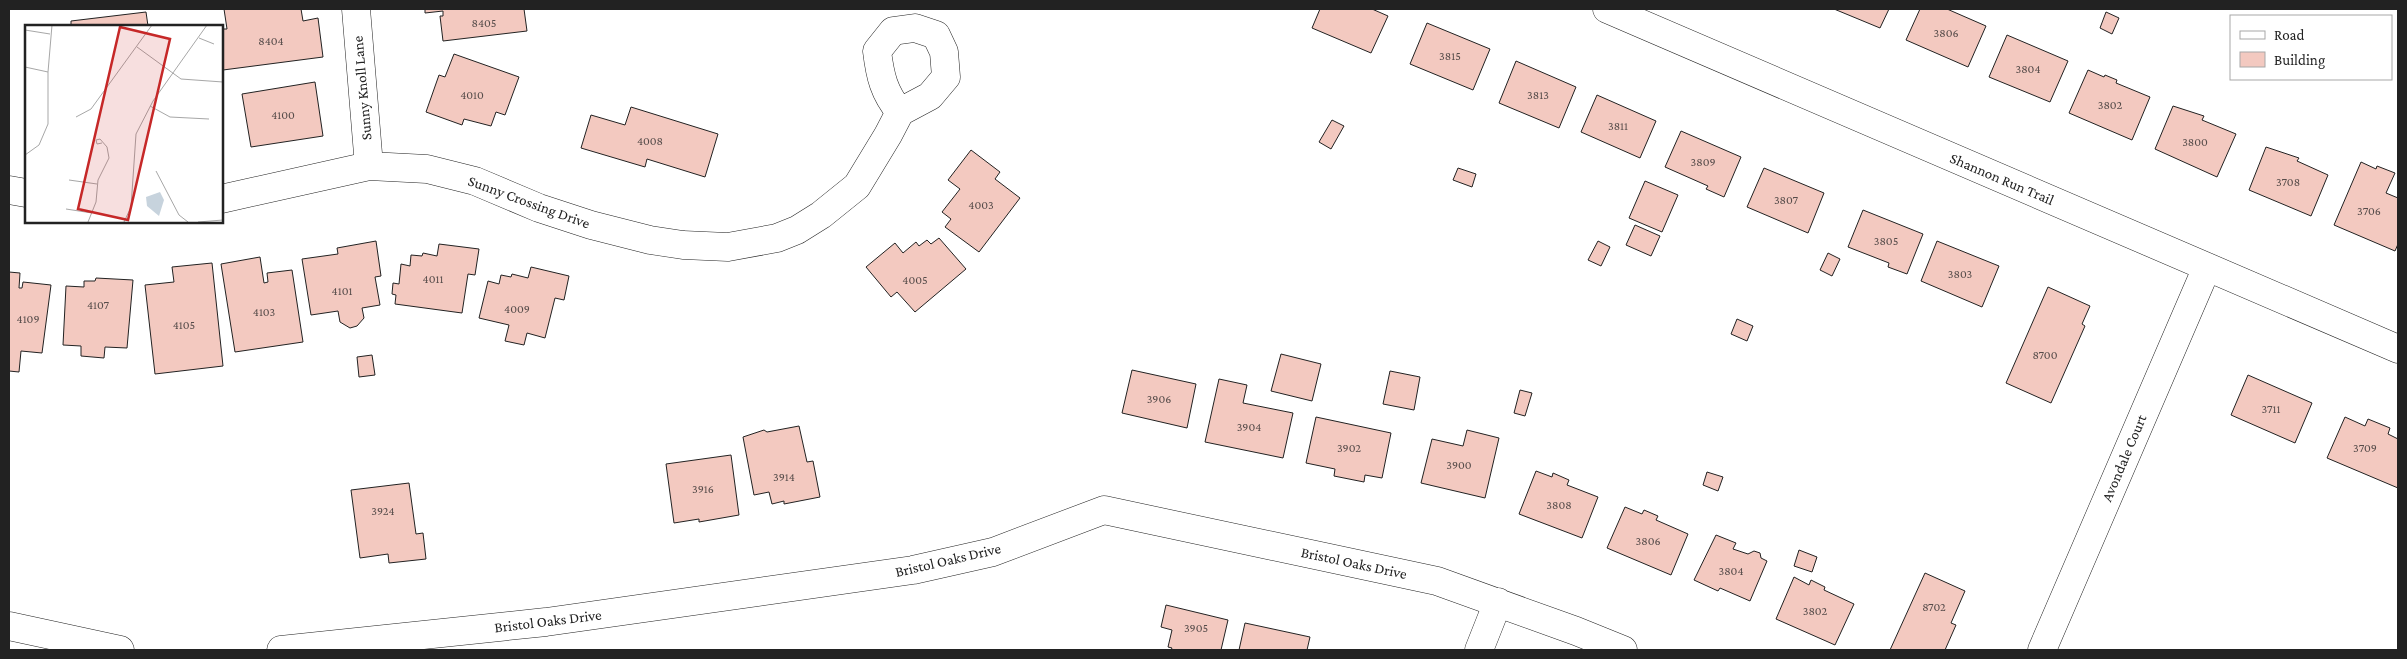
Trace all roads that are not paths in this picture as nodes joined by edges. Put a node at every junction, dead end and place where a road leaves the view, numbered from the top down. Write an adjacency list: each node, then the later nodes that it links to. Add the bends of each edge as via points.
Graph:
1 (356, 9): 4 (street, Sunny Knoll Lane)
2 (1607, 9): 8 (street, Shannon Run Trail)
3 (900, 112): 4 (street, Sunny Crossing Drive, via 857,186 821,215 777,238 728,246 650,240 539,208 475,180 427,169)
4 (369, 166): 7 (street, Sunny Crossing Drive)
5 (9, 190): 6 (street)
6 (25, 193)
7 (222, 199)
8 (2207, 267): 9 (street, Shannon Run Trail); 16 (street, Avondale Court)
9 (2398, 348)
10 (1498, 602): 13 (street, Bristol Oaks Drive, via 1438,581 1104,510 993,552 913,570 546,622); 14 (street); 15 (street, Bristol Oaks Drive)
11 (9, 626): 12 (street)
12 (120, 650)
13 (282, 650)
14 (1479, 650)
15 (1623, 650)
16 (2042, 650)

